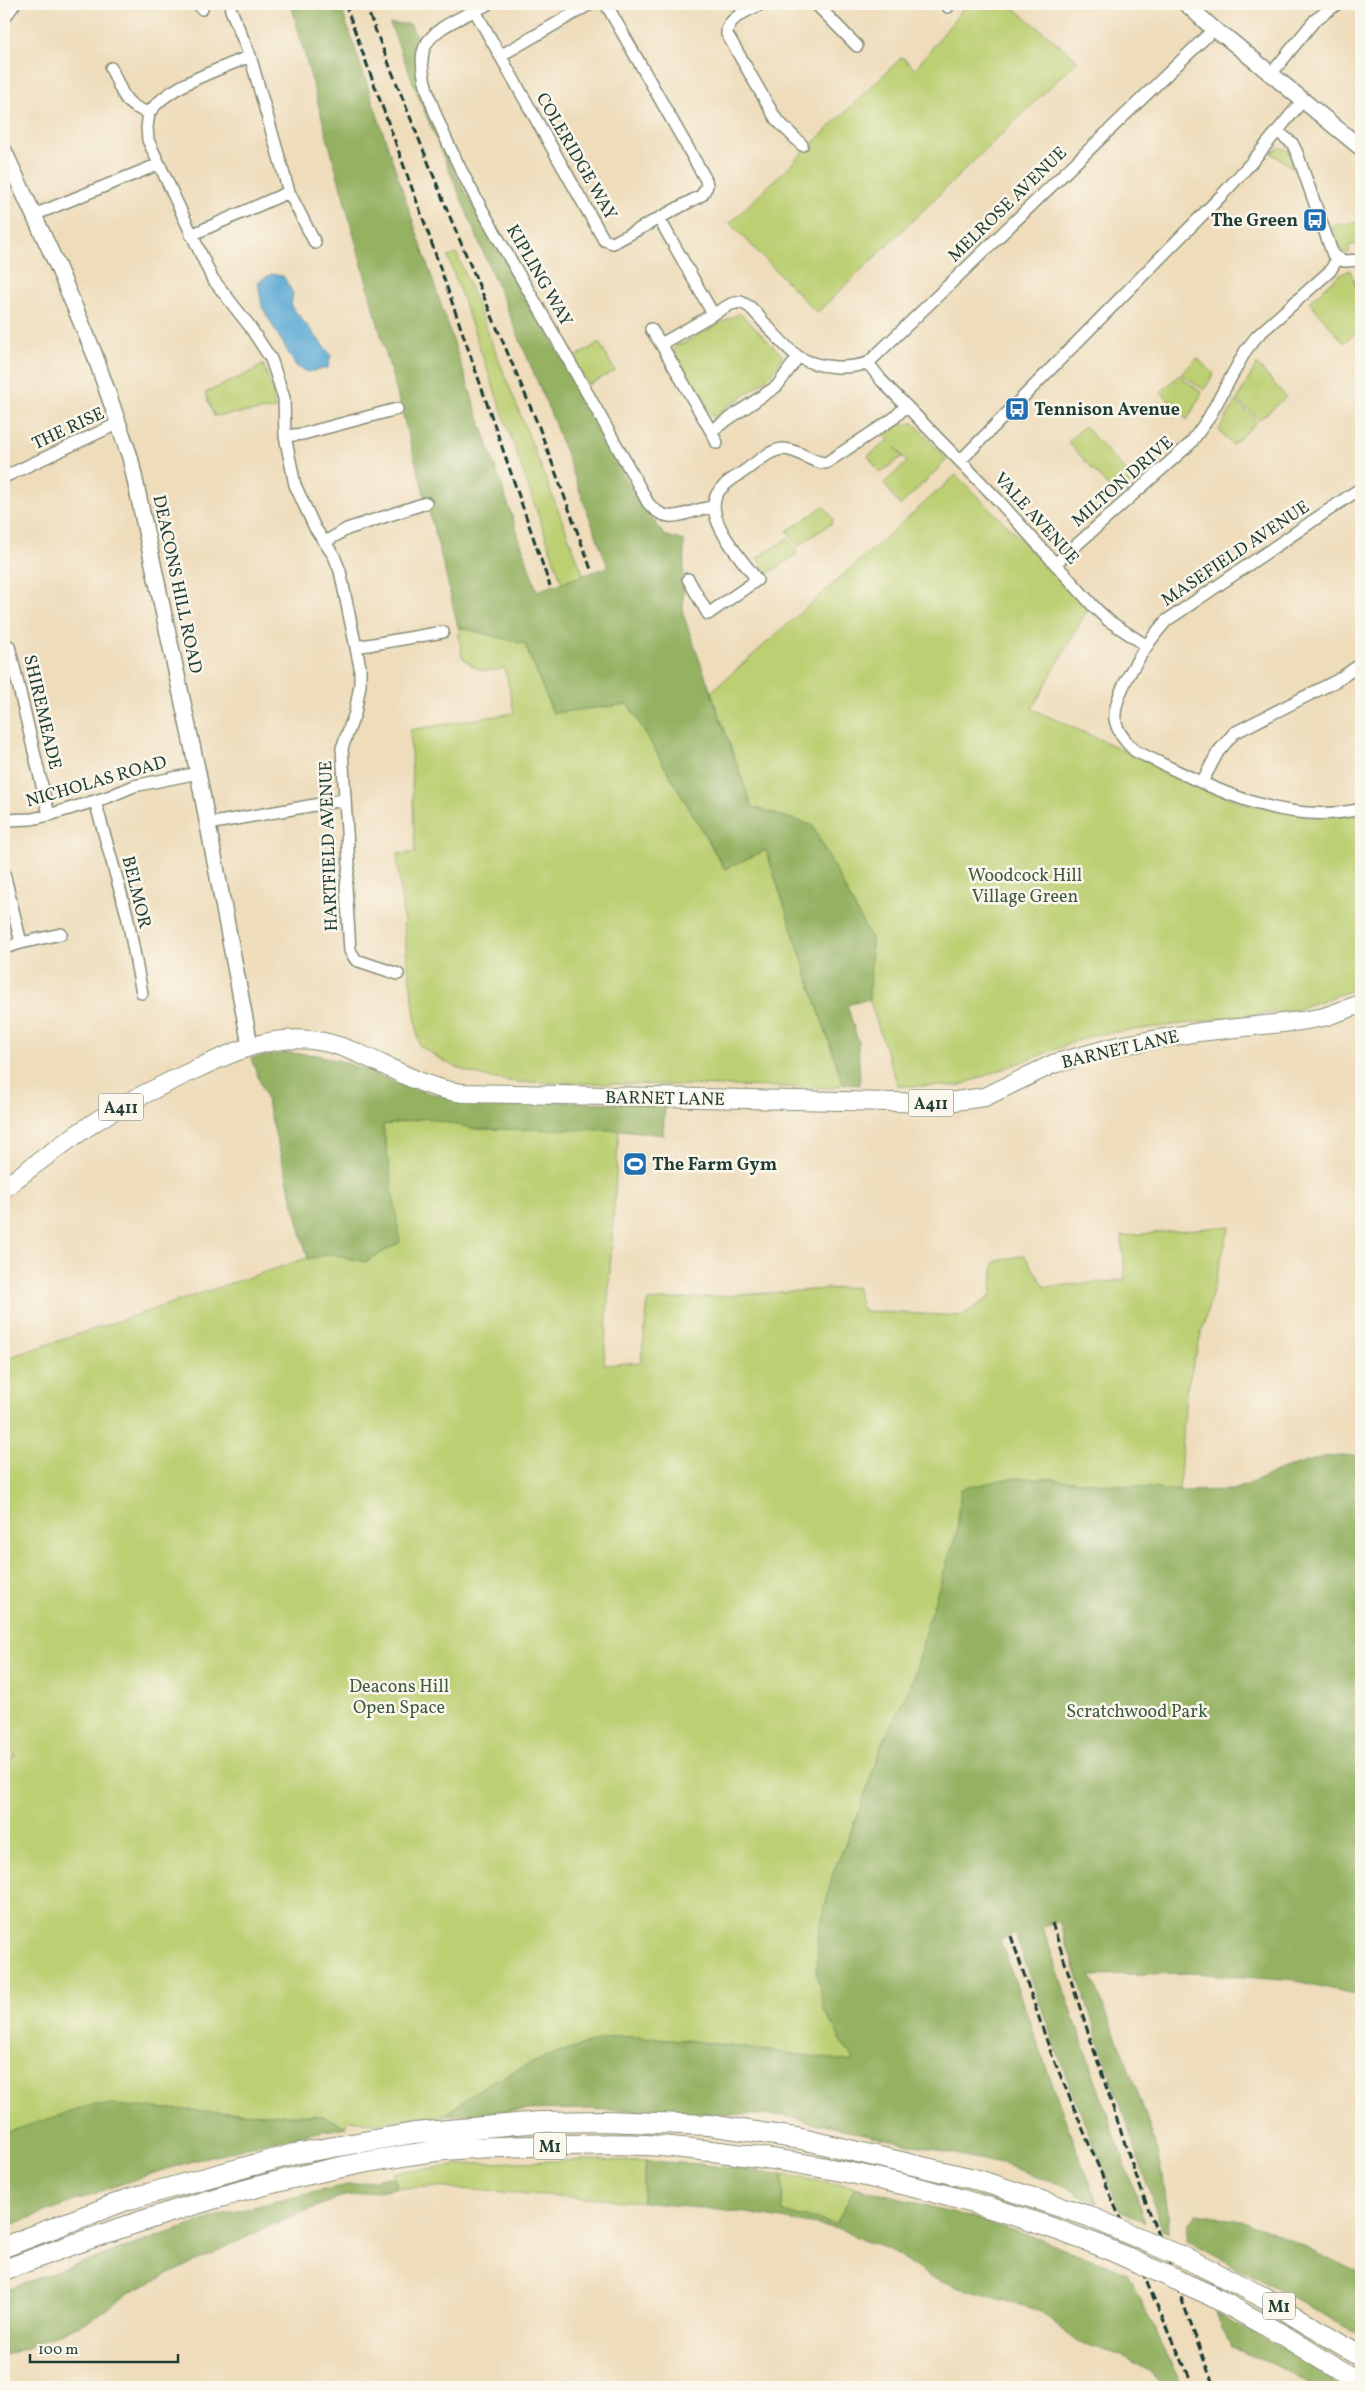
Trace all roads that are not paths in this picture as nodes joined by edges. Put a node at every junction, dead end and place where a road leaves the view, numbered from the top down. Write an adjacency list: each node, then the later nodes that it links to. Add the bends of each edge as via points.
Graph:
1 (12, 4): 12 (street)
2 (488, 4): 11 (street, KIPLING WAY)
3 (590, 4): 16 (street)
4 (606, 4): 28 (street, COLERIDGE WAY, via 706,180 707,186 702,195)
5 (760, 4): 9 (street)
6 (816, 4): 14 (street)
7 (1186, 4): 13 (street)
8 (1337, 4): 18 (street, via 1315,20)
9 (748, 7): 22 (street, via 728,25 727,34 769,93 776,118)
10 (231, 10): 15 (street)
11 (474, 11): 16 (street, COLERIDGE WAY); 48 (street, KIPLING WAY, via 434,34 425,45 422,58 431,102 449,146 648,503 656,512 671,518)
12 (4, 15)
13 (1212, 30): 18 (street, via 1226,37); 37 (street, MELROSE AVENUE)
14 (857, 46)
15 (250, 56): 20 (street, via 170,93 156,102); 26 (street)
16 (500, 56): 28 (street, COLERIDGE WAY, via 604,240 616,243)
17 (111, 68): 20 (street, via 126,101 134,108)
18 (1271, 74): 19 (street)
19 (1303, 100): 21 (street); 23 (street)
20 (149, 113): 25 (street, HARTFIELD AVENUE, via 148,140)
21 (1277, 131): 31 (street, via 1292,143 1297,153 1330,251); 44 (street, via 1222,195)
22 (802, 145)
23 (1361, 148)
24 (4, 151): 27 (street, DEACONS HILL ROAD)
25 (159, 164): 27 (street); 29 (street, HARTFIELD AVENUE)
26 (289, 192): 29 (street); 30 (street)
27 (34, 215): 40 (street, DEACONS HILL ROAD, via 94,353)
28 (660, 220): 33 (street)
29 (192, 235): 42 (street, HARTFIELD AVENUE, via 212,278 271,358 284,398)
30 (315, 243)
31 (1337, 259): 32 (street); 50 (street, MILTON DRIVE, via 1330,271 1257,336 1190,444)
32 (1361, 260)
33 (714, 314): 35 (street); 36 (street, via 741,302 750,307)
34 (651, 329): 35 (street)
35 (661, 344): 41 (street)
36 (798, 357): 37 (street, via 829,366); 41 (street, via 777,386)
37 (868, 363): 38 (street)
38 (906, 406): 44 (street, VALE AVENUE); 48 (street, via 894,418 826,463 815,462 794,451 774,450 722,487 716,495)
39 (397, 409): 42 (street)
40 (119, 423): 45 (street, THE RISE); 57 (street, DEACONS HILL ROAD, via 138,487)
41 (711, 431): 43 (street)
42 (285, 436): 49 (street, HARTFIELD AVENUE, via 295,485)
43 (717, 443)
44 (960, 461): 50 (street, VALE AVENUE)
45 (4, 477)
46 (1361, 488): 54 (street, MASEFIELD AVENUE, via 1178,611 1166,620)
47 (426, 504): 49 (street, via 347,529)
48 (714, 507): 51 (street, via 716,523 757,580 708,614)
49 (325, 542): 55 (street, HARTFIELD AVENUE, via 340,571)
50 (1055, 564): 54 (street, VALE AVENUE, via 1109,621)
51 (688, 579)
52 (444, 632): 55 (street)
53 (9, 646): 62 (street, SHIREMEADE)
54 (1147, 646): 58 (street, MASEFIELD AVENUE, via 1117,702 1115,719 1123,738 1135,751)
55 (356, 647): 59 (street, HARTFIELD AVENUE, via 360,685 355,713 342,748)
56 (1361, 664): 58 (street, via 1336,681 1234,733 1218,752)
57 (198, 773): 60 (street, NICHOLAS ROAD, via 134,786); 64 (street, DEACONS HILL ROAD)
58 (1202, 782): 61 (street, MASEFIELD AVENUE, via 1242,800 1289,812 1323,814)
59 (343, 800): 64 (street); 69 (street, HARTFIELD AVENUE, via 349,865 346,886 350,951 356,960)
60 (95, 801): 62 (street, NICHOLAS ROAD); 70 (street, BELMOR, via 127,915)
61 (1361, 809)
62 (49, 815): 63 (street, NICHOLAS ROAD)
63 (4, 820)
64 (208, 824): 72 (street, DEACONS HILL ROAD)
65 (4, 874): 67 (street)
66 (61, 934): 67 (street)
67 (21, 943): 68 (street)
68 (4, 948)
69 (398, 974)
70 (142, 993)
71 (1361, 1004): 72 (main road, BARNET LANE / A411, via 1301,1022 1199,1032 1118,1046 1053,1064 985,1097 940,1103 463,1093 425,1085 327,1043 292,1039)
72 (250, 1046): 73 (main road, BARNET LANE / A411, via 163,1084 106,1115)
73 (4, 1188)
74 (4, 2247): 75 (highway, M1, bridge, via 129,2199 294,2154 414,2133 540,2122 605,2121 709,2125 802,2139 978,2180 1088,2216)
75 (1194, 2262): 77 (highway, M1, via 1278,2297); 78 (highway, M1, via 1263,2297)
76 (4, 2270): 79 (highway, M1, bridge, via 106,2231 297,2177 382,2159 433,2151 586,2144 671,2146 891,2181 1009,2213 1102,2246 1208,2294)
77 (1361, 2339)
78 (1361, 2356)
79 (1320, 2357): 80 (highway, M1); 81 (highway, M1)
80 (1361, 2384)
81 (1356, 2387)

